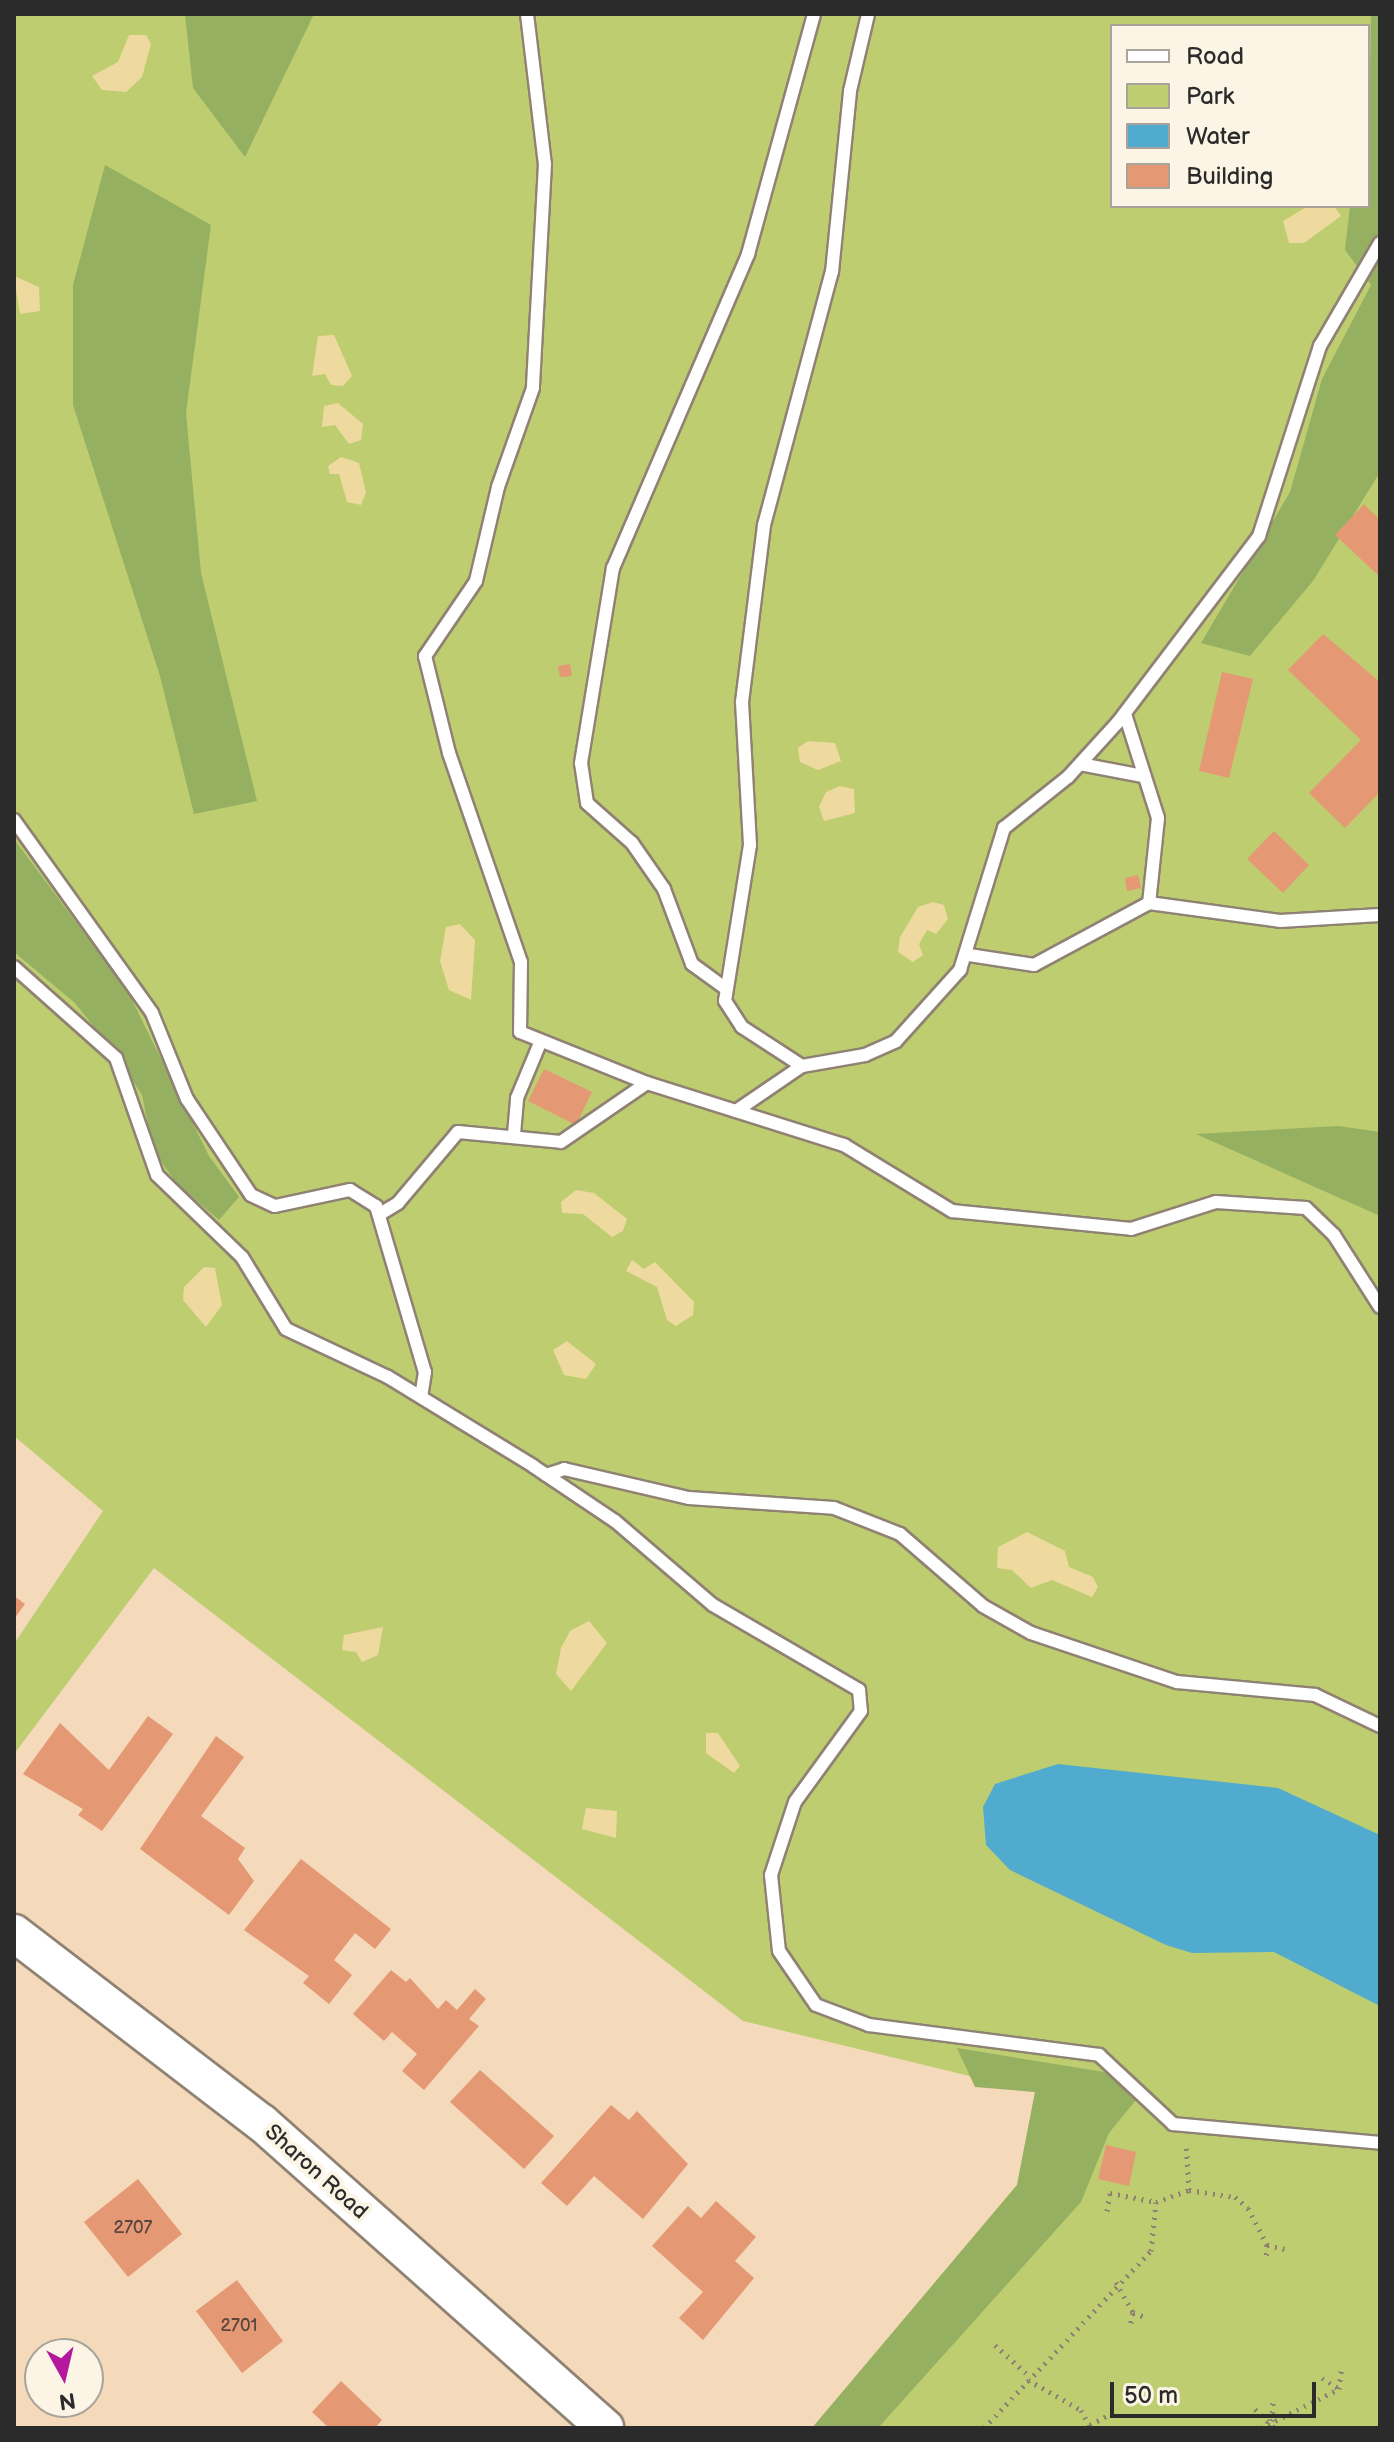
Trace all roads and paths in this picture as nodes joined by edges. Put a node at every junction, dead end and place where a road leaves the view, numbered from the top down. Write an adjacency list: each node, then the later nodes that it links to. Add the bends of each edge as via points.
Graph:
1 (527, 14): 14 (lane, via 545,164 533,388 494,501 476,581 429,643 425,661 449,753 521,962 519,1029)
2 (814, 14): 13 (lane, via 753,241 613,568 581,763 587,803 632,843 664,889 692,964)
3 (868, 14): 13 (lane, via 850,91 828,292 762,540 742,702 749,856)
4 (1380, 243): 5 (lane, via 1320,346 1259,536)
5 (1125, 714): 6 (lane); 7 (lane)
6 (1080, 764): 7 (lane); 11 (lane, via 1001,833)
7 (1143, 776): 9 (lane, via 1159,828)
8 (14, 820): 19 (lane, via 51,881 152,1013 187,1099 251,1195 275,1206 350,1190)
9 (1149, 903): 10 (lane, via 1280,921); 11 (lane, via 1034,965)
10 (1380, 915)
11 (969, 955): 15 (lane, via 896,1041 865,1055)
12 (14, 967): 21 (lane, via 116,1058 157,1175 251,1267 286,1329)
13 (725, 988): 15 (lane, via 734,1019)
14 (540, 1043): 16 (lane); 18 (lane, via 517,1098)
15 (802, 1066): 17 (lane)
16 (647, 1083): 17 (lane); 18 (lane, via 561,1142)
17 (736, 1111): 20 (lane, via 844,1145 952,1211 1131,1229 1216,1202 1306,1208 1334,1235)
18 (514, 1134): 19 (lane, via 454,1134 398,1203)
19 (380, 1214): 21 (lane, via 425,1372)
20 (1380, 1307)
21 (421, 1397): 22 (lane)
22 (546, 1475): 23 (lane, via 564,1469 689,1498 842,1511 900,1534 983,1606 1031,1633 1191,1686 1315,1695); 25 (lane, via 615,1521 713,1605 861,1694 859,1716 795,1802 773,1861 776,1942 809,1998 869,2025 1099,2055 1162,2119)
23 (1380, 1726)
24 (14, 1933): 47 (street, Sharon Road, via 262,2123)
25 (1184, 2126): 26 (lane); 27 (path)
26 (1380, 2143)
27 (1189, 2190): 28 (path); 30 (path, via 1235,2197)
28 (1156, 2202): 29 (path, via 1110,2193); 33 (path, via 1151,2251)
29 (1107, 2211)
30 (1267, 2245): 31 (path); 32 (path)
31 (1285, 2249)
32 (1266, 2260)
33 (1116, 2282): 34 (path); 39 (path)
34 (1133, 2313): 35 (path); 36 (path)
35 (1148, 2318)
36 (1130, 2326)
37 (995, 2345): 39 (path)
38 (1342, 2366): 41 (path)
39 (1029, 2378): 46 (path, via 1081,2410); 48 (path)
40 (1322, 2378): 41 (path)
41 (1339, 2389): 45 (path)
42 (1273, 2401): 45 (path)
43 (1255, 2409): 45 (path)
44 (1108, 2415): 46 (path)
45 (1274, 2425): 49 (path)
46 (1090, 2426)
47 (605, 2428)
48 (985, 2428)
49 (1261, 2428)

